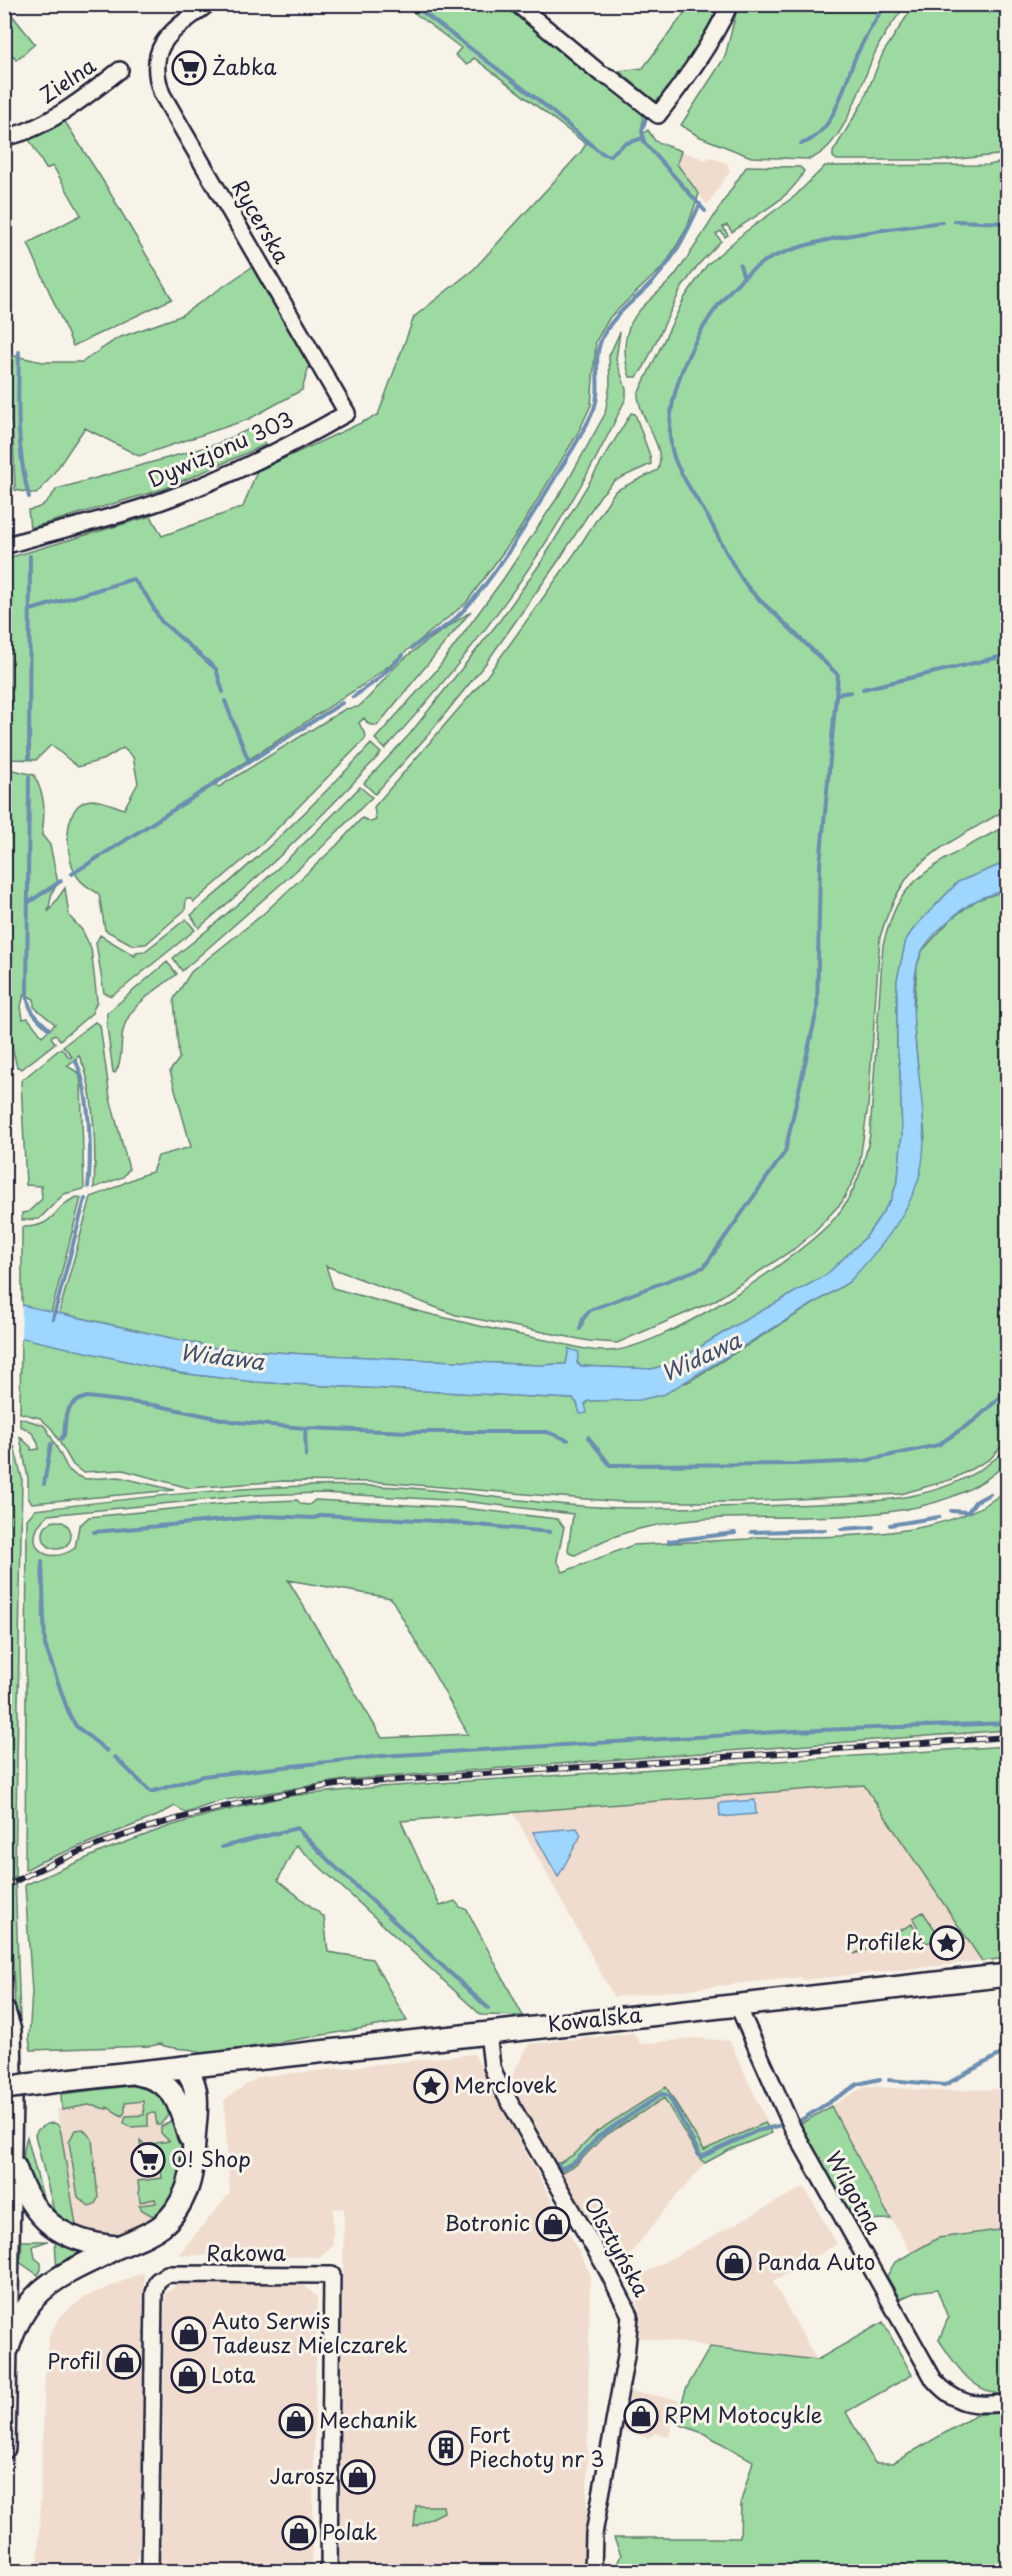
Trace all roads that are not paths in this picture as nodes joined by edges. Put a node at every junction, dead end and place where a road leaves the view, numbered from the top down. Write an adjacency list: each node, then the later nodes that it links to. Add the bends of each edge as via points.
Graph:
1 (208, 4): 6 (street, Rycerska, via 170,33 161,46 157,81)
2 (517, 4): 3 (street, via 658,115 688,76)
3 (730, 4)
4 (120, 70): 5 (street, Zielna, via 31,130)
5 (4, 137)
6 (347, 413): 7 (street, Dywizjonu 303, via 285,447 160,502)
7 (4, 546)
8 (1008, 1976): 9 (main road, Kowalska)
9 (740, 2004): 11 (main road, Kowalska); 21 (street, Wilgotna, via 792,2127 934,2380 947,2395 963,2402)
10 (4, 2011): 15 (main road, via 10,2031)
11 (488, 2032): 12 (main road, Kowalska); 25 (street, Olsztyńska, via 498,2082 630,2315 594,2534)
12 (227, 2062): 13 (main road, Kowalska); 16 (main road, via 204,2085)
13 (183, 2067): 14 (main road, Kowalska); 16 (main road, via 194,2084)
14 (130, 2073): 15 (main road, bridge); 17 (main road, via 155,2080 179,2100)
15 (9, 2087): 18 (main road)
16 (196, 2104): 17 (main road)
17 (192, 2147): 19 (main road, via 188,2186 174,2214 147,2236)
18 (11, 2155): 19 (main road, via 29,2200 46,2221 75,2239); 20 (main road)
19 (117, 2247): 20 (main road, via 40,2291 19,2318)
20 (8, 2348): 22 (main road)
21 (1008, 2403)
22 (4, 2448)
23 (150, 2571): 24 (street, Rakowa, via 154,2293 157,2281 167,2274 332,2276)
24 (328, 2571)
25 (592, 2571)

